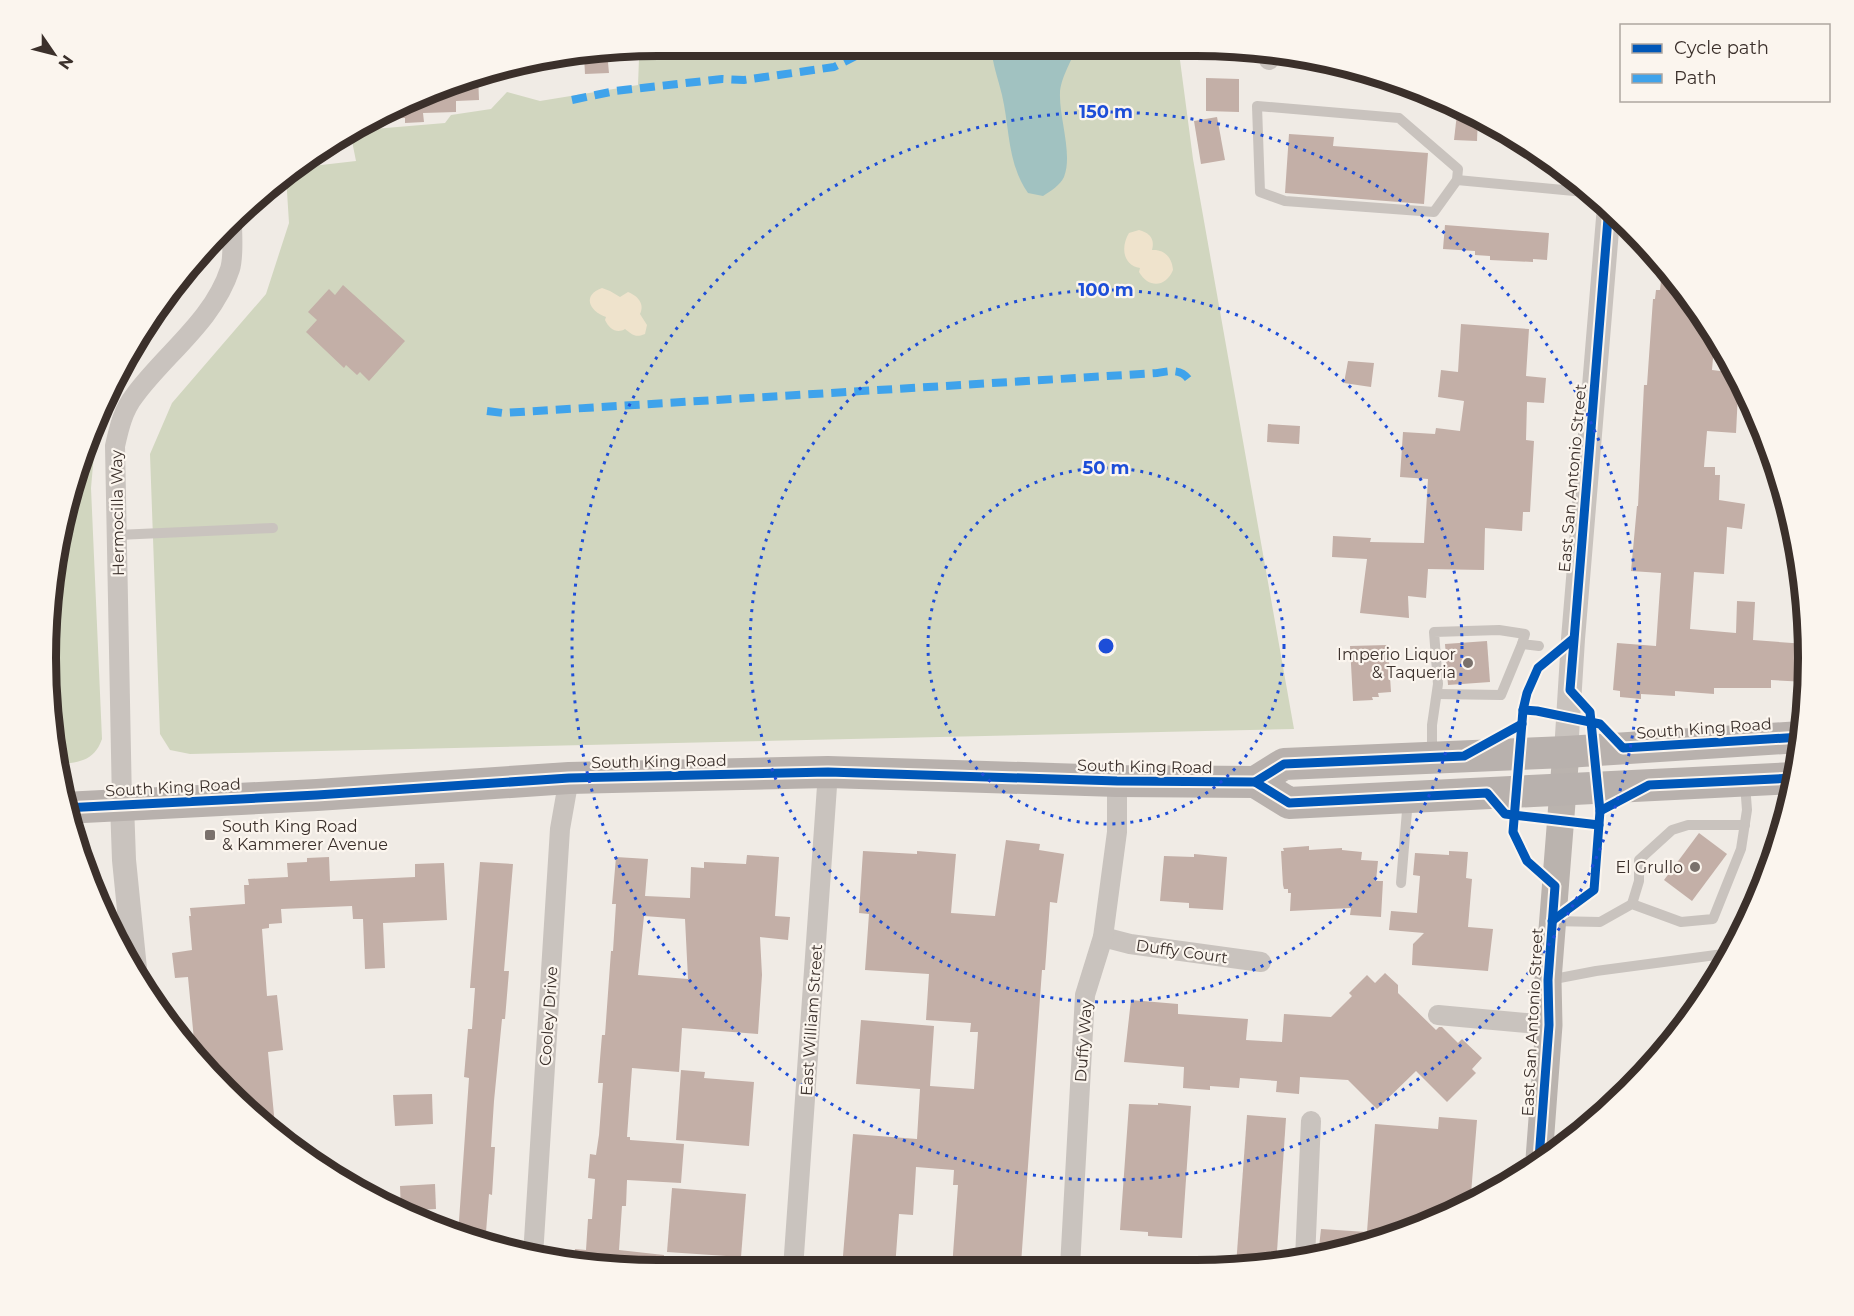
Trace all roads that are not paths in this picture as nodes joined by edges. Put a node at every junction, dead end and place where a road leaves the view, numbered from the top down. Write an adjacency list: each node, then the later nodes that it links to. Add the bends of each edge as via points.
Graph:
1 (1457, 180): 1 (lane, via 1458,169 1399,118 1257,106 1260,192 1285,201 1434,212); 2 (lane)
2 (1577, 191)
3 (1608, 219): 11 (street, East San Antonio Street)
4 (232, 232): 6 (street, Hermocilla Way, via 231,267 220,293 134,396 121,420 115,446)
5 (273, 528): 6 (lane)
6 (117, 535): 21 (street, Hermocilla Way)
7 (1522, 644): 8 (lane); 9 (lane, via 1501,695); 9 (lane, via 1525,634 1499,630 1434,632)
8 (1539, 646)
9 (1437, 694): 12 (lane)
10 (1793, 738): 11 (main road, South King Road)
11 (1566, 752): 12 (main road, South King Road); 19 (main road, East San Antonio Street)
12 (1432, 758): 18 (main road, South King Road, via 1284,764)
13 (828, 772): 14 (main road, South King Road); 17 (main road, South King Road); 38 (street, East William Street)
14 (569, 778): 21 (main road, South King Road); 36 (street, Cooley Drive, via 560,829)
15 (1786, 778): 16 (main road)
16 (1744, 780): 19 (main road); 23 (lane)
17 (1117, 782): 18 (main road, South King Road); 27 (street, Duffy Way, via 1117,832)
18 (1255, 782): 20 (main road, via 1289,804)
19 (1563, 789): 20 (main road); 26 (main road, East San Antonio Street)
20 (1408, 797): 24 (lane)
21 (122, 804): 22 (main road, South King Road); 28 (street)
22 (74, 806)
23 (1745, 825): 25 (lane, via 1688,825 1672,830 1640,860); 25 (lane, via 1741,849 1713,919 1681,922)
24 (1401, 883)
25 (1632, 904): 26 (lane, via 1600,922)
26 (1552, 921): 31 (main road, East San Antonio Street)
27 (1103, 937): 30 (street, Duffy Court); 39 (street, Duffy Way, via 1085,995)
28 (134, 954)
29 (1720, 954): 31 (lane)
30 (1261, 962)
31 (1548, 980): 33 (main road, East San Antonio Street)
32 (1438, 1015): 33 (street)
33 (1549, 1025): 35 (main road, East San Antonio Street)
34 (1311, 1121): 37 (street)
35 (1540, 1153)
36 (534, 1247)
37 (1305, 1250)
38 (794, 1260)
39 (1070, 1260)

